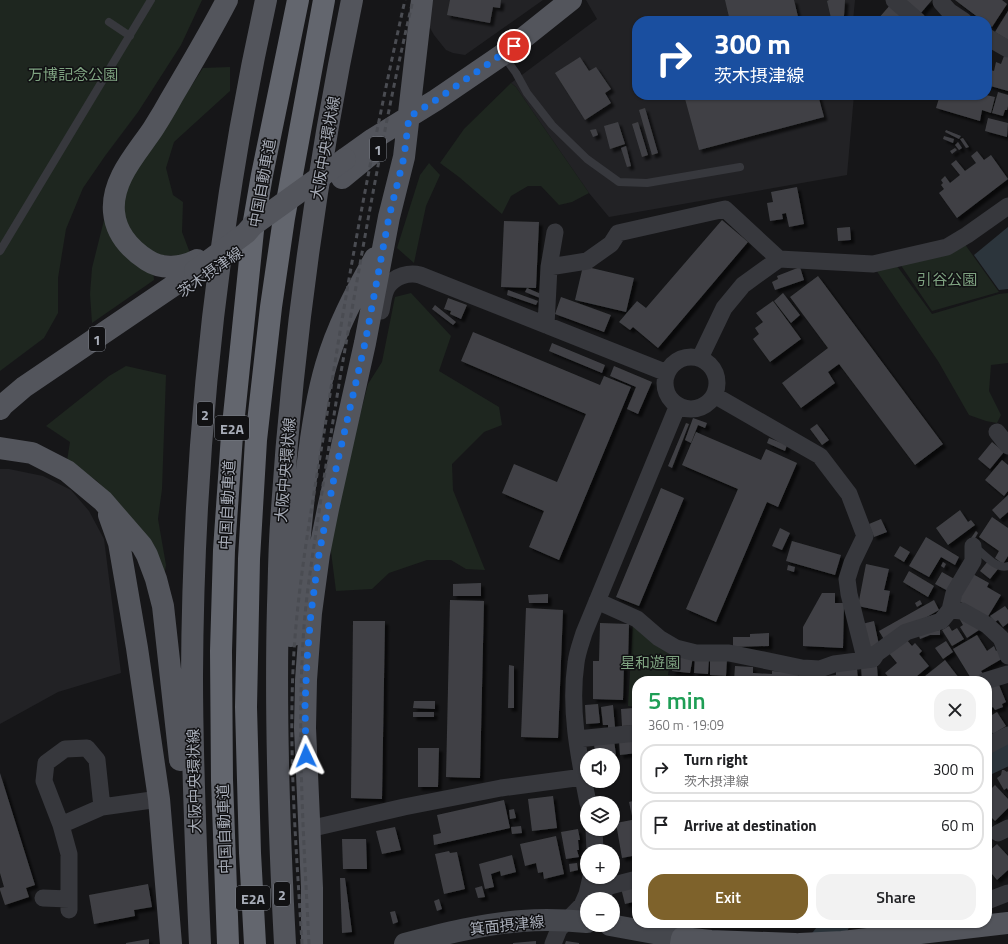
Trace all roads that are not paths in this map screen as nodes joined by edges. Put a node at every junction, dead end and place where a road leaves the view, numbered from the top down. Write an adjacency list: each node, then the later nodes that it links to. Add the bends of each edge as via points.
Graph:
1 (150, 0): 14 (lane)
2 (228, 0): 27 (main road, via 200,52 128,165 114,203 115,219 121,235 131,248 159,265 185,265)
3 (266, 0): 59 (main road, 大阪中央環状線 / 2, via 225,224 201,451 193,634)
4 (298, 0): 76 (highway, 中国自動車道 / E2A, via 254,222 232,435 224,550 222,630 222,751)
5 (324, 0): 77 (highway, 中国自動車道 / E2A, via 284,218 256,440 249,559 247,692 250,853)
6 (352, 0): 54 (main road, 大阪中央環状線 / 2, via 324,148 296,340 280,525 276,683)
7 (422, 0): 18 (main road)
8 (571, 0): 17 (main road, 茨木摂津線 / 1)
9 (894, 0): 11 (street)
10 (944, 11): 12 (street)
11 (912, 16)
12 (954, 16)
13 (109, 22): 14 (lane)
14 (130, 36): 24 (lane)
15 (992, 40): 16 (street)
16 (1008, 49)
17 (502, 55): 18 (main road, 茨木摂津線 / 1); 19 (lane, via 552,125 587,158 619,182 647,183)
18 (409, 117): 20 (main road, 茨木摂津線 / 1, via 373,139); 23 (main road, 2, via 404,157)
19 (740, 167)
20 (344, 168): 27 (main road, 茨木摂津線 / 1); 27 (main road, 茨木摂津線 / 1, bridge, via 253,225 242,228)
21 (1008, 206): 25 (street, via 947,246 873,264)
22 (555, 232): 26 (street)
23 (384, 241): 30 (main road, 2); 54 (main road, via 341,323 325,366 319,394 303,499)
24 (0, 251)
25 (779, 259): 26 (street, via 725,209 618,233 611,244 587,261); 29 (street, via 743,285 724,308)
26 (549, 267): 28 (street)
27 (195, 272): 34 (main road, 茨木摂津線 / 1, via 24,387); 35 (main road, 茨木摂津線 / 1, via 98,350 8,410)
28 (546, 325): 30 (street, via 432,278 415,273 409,274 388,285 374,345); 31 (street)
29 (700, 358): 31 (street, via 684,358 677,361); 32 (street, via 714,369 717,378)
30 (360, 365): 58 (main road, 2, via 323,534 311,613 305,705)
31 (667, 373): 33 (street, via 665,380 668,395)
32 (714, 395): 33 (street, via 702,407 690,409); 45 (street, via 820,456 849,494 865,536 847,579)
33 (678, 405): 42 (street)
34 (0, 409)
35 (0, 412)
36 (997, 432): 37 (street)
37 (1008, 446)
38 (0, 448): 39 (main road, via 32,453 67,471)
39 (104, 501): 55 (main road, via 119,543); 59 (main road, via 142,546 160,592 182,781)
40 (973, 547): 41 (lane, via 998,566); 43 (street, via 973,561 954,594)
41 (1008, 566)
42 (597, 601): 48 (street, via 637,619 659,638 676,648 696,653 729,654 802,668); 51 (street, via 576,662 573,701)
43 (950, 610): 44 (street, via 962,610); 48 (street, via 942,622 906,632 877,653 873,659 834,664)
44 (1004, 635): 46 (street)
45 (864, 654)
46 (1008, 656)
47 (1008, 674): 49 (street)
48 (817, 675)
49 (992, 679)
50 (632, 734): 51 (street)
51 (577, 739): 52 (street)
52 (580, 758)
53 (580, 777): 58 (street, via 501,788)
54 (278, 789): 78 (main road, 大阪中央環状線 / 2)
55 (159, 799): 56 (street); 74 (main road)
56 (102, 807): 57 (street); 57 (street, via 97,760 87,748 65,749 46,763 44,782)
57 (61, 825): 63 (street, via 69,854 69,904)
58 (309, 829): 79 (main road, 2)
59 (194, 832): 75 (main road, 大阪中央環状線 / 2)
60 (632, 879): 61 (street, via 610,886)
61 (603, 892)
62 (1008, 893): 64 (street)
63 (43, 898)
64 (992, 899)
65 (580, 911): 66 (main road, 箕面摂津線)
66 (566, 920): 80 (main road, 箕面摂津線, via 506,922); 81 (street)
67 (1008, 923): 68 (main road)
68 (992, 924)
69 (620, 927): 71 (main road)
70 (944, 928): 72 (main road)
71 (681, 941): 82 (main road)
72 (864, 942): 73 (main road)
73 (842, 943): 83 (main road)
74 (171, 944)
75 (200, 944)
76 (228, 944)
77 (255, 944)
78 (285, 944)
79 (312, 944)
80 (404, 944)
81 (553, 944)
82 (795, 944)
83 (800, 944)

